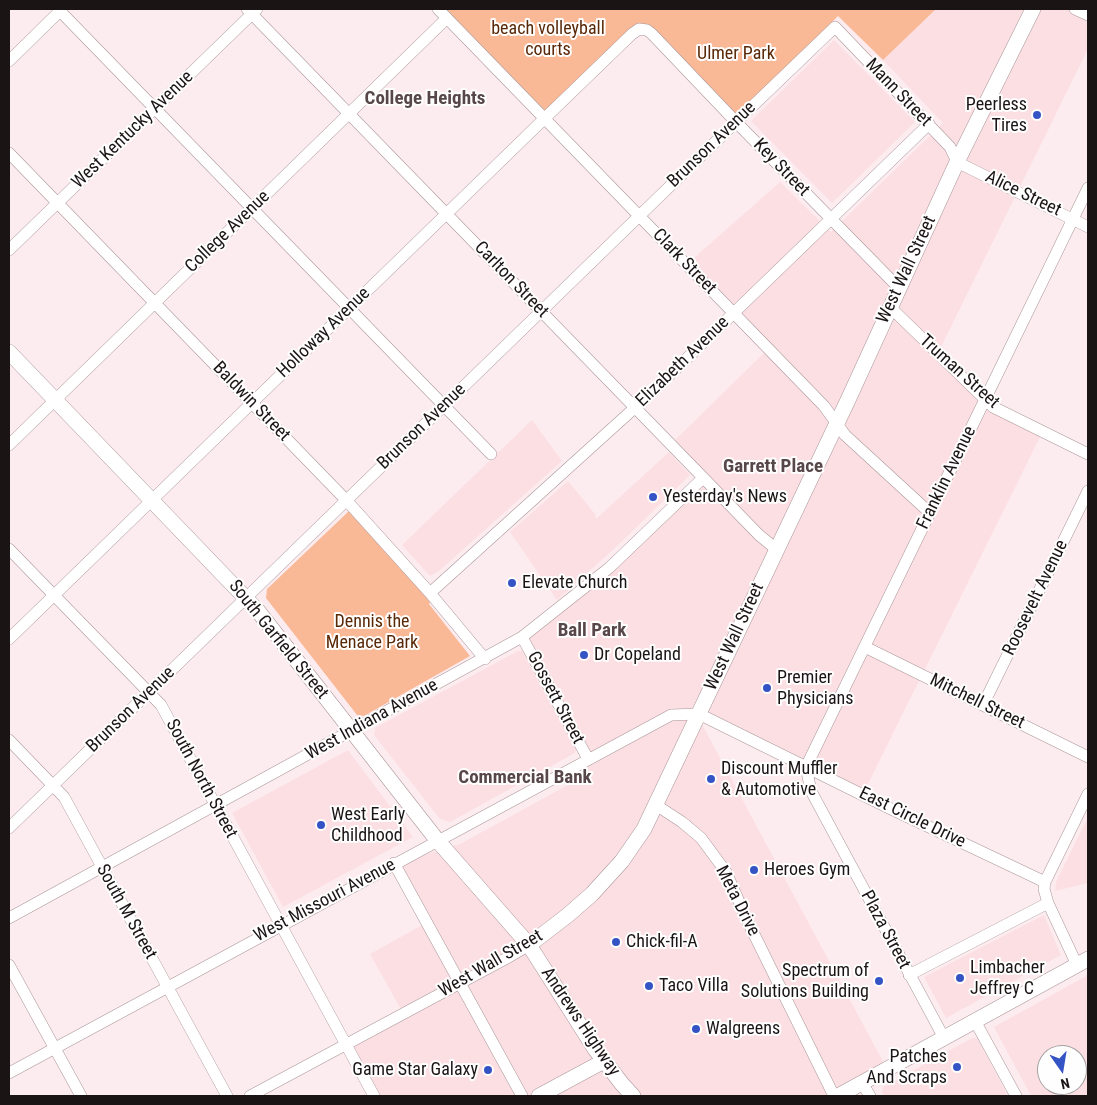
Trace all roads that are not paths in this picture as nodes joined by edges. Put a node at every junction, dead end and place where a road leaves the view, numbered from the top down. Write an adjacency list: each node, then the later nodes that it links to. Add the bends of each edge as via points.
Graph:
1 (60, 9): 10 (street); 11 (street)
2 (438, 9): 7 (street, Clark Street)
3 (1032, 9): 17 (main road, West Wall Street)
4 (1075, 9): 6 (street)
5 (252, 10): 11 (street, West Kentucky Avenue); 12 (street, Carlton Street)
6 (1088, 15)
7 (447, 18): 12 (street, College Avenue); 13 (street, Clark Street)
8 (835, 27): 14 (street, Brunson Avenue); 15 (street, Mann Street)
9 (642, 29): 13 (street, Holloway Avenue, via 632,34); 14 (street, Key Street, via 652,34)
10 (9, 61)
11 (154, 108): 19 (street, West Kentucky Avenue); 20 (street)
12 (349, 113): 20 (street, College Avenue); 21 (street, Carlton Street)
13 (545, 118): 21 (street, Holloway Avenue); 22 (street, Clark Street)
14 (736, 122): 22 (street, Brunson Avenue); 23 (street, Key Street)
15 (929, 124): 17 (street, Mann Street, via 950,147); 23 (street, Elizabeth Avenue)
16 (9, 153): 19 (street, Baldwin Street)
17 (957, 162): 24 (street, Alice Street); 27 (main road, West Wall Street)
18 (1088, 188): 24 (street, Franklin Avenue)
19 (57, 203): 26 (street, West Kentucky Avenue); 28 (street, Baldwin Street)
20 (252, 208): 28 (street, College Avenue); 29 (street)
21 (447, 214): 29 (street, Holloway Avenue); 31 (street, Carlton Street)
22 (639, 216): 31 (street, Brunson Avenue); 32 (street, Clark Street)
23 (831, 219): 27 (street, Key Street); 32 (street, Elizabeth Avenue)
24 (1073, 219): 25 (street, Alice Street); 35 (street, Franklin Avenue)
25 (1088, 227)
26 (9, 250)
27 (899, 288): 30 (main road, West Wall Street)
28 (154, 303): 34 (street, College Avenue); 36 (street, Baldwin Street)
29 (349, 308): 36 (street, Holloway Avenue); 37 (street)
30 (890, 308): 35 (street, Truman Street); 39 (main road, West Wall Street)
31 (541, 311): 37 (street, Brunson Avenue); 38 (street, Carlton Street)
32 (734, 313): 38 (street, Elizabeth Avenue); 39 (street, Clark Street, via 824,406)
33 (9, 352): 34 (main road, South Garfield Street)
34 (55, 400): 40 (street, College Avenue); 45 (main road, South Garfield Street)
35 (986, 400): 42 (street, Truman Street, via 993,407); 47 (street, Franklin Avenue)
36 (252, 403): 45 (street, Holloway Avenue); 46 (street, Baldwin Street)
37 (444, 406): 41 (street); 46 (street, Brunson Avenue)
38 (635, 408): 43 (street, Carlton Street); 50 (street, Elizabeth Avenue)
39 (836, 423): 47 (street, Clark Street); 48 (main road, West Wall Street)
40 (9, 445)
41 (491, 454)
42 (1088, 454)
43 (703, 478): 48 (street, Carlton Street); 53 (street, West Indiana Avenue, via 609,568)
44 (1088, 491): 58 (street, Roosevelt Avenue)
45 (152, 500): 51 (street, Holloway Avenue); 52 (main road, South Garfield Street)
46 (346, 501): 50 (street, Baldwin Street); 52 (street, Brunson Avenue)
47 (930, 513): 55 (street, Franklin Avenue)
48 (776, 549): 59 (main road, West Wall Street)
49 (9, 550): 51 (street, South North Street)
50 (430, 593): 56 (street, Baldwin Street)
51 (53, 595): 54 (street, Holloway Avenue); 57 (street, South North Street)
52 (246, 598): 57 (street, Brunson Avenue); 60 (main road, South Garfield Street)
53 (522, 637): 56 (street, West Indiana Avenue); 63 (street, Gossett Street)
54 (9, 639)
55 (865, 647): 58 (street, Mitchell Street); 64 (street, Franklin Avenue)
56 (485, 659): 60 (street, West Indiana Avenue)
57 (149, 693): 65 (street, Brunson Avenue); 68 (street, South North Street, via 161,705)
58 (983, 705): 62 (street, Mitchell Street)
59 (699, 714): 63 (street, West Missouri Avenue, via 671,715); 64 (street, East Circle Drive); 67 (main road, West Wall Street)
60 (352, 731): 68 (street, West Indiana Avenue); 70 (main road, South Garfield Street)
61 (9, 740): 65 (street, South M Street)
62 (1088, 756)
63 (588, 759): 70 (street, West Missouri Avenue)
64 (806, 767): 73 (street, East Circle Drive); 80 (street, Plaza Street, via 811,791)
65 (53, 785): 69 (street, Brunson Avenue); 72 (street, South M Street, via 64,797)
66 (1088, 794): 73 (street)
67 (656, 805): 77 (main road, West Wall Street, via 622,861 580,904); 97 (street, Meta Drive, via 701,838 726,872)
68 (216, 806): 72 (street, West Indiana Avenue); 76 (street, South North Street)
69 (9, 828)
70 (437, 840): 71 (street, West Missouri Avenue); 77 (main road, South Garfield Street)
71 (394, 863): 76 (street, West Missouri Avenue); 81 (street)
72 (102, 868): 75 (street, West Indiana Avenue); 82 (street, South M Street)
73 (1045, 882): 74 (street)
74 (1048, 903): 78 (street); 80 (street)
75 (9, 918)
76 (280, 925): 82 (street, West Missouri Avenue); 85 (street, South North Street)
77 (529, 945): 81 (street, West Wall Street); 87 (main road, Andrews Highway)
78 (1083, 962): 83 (main road)
79 (9, 965): 86 (street)
80 (909, 975): 84 (street, Plaza Street)
81 (459, 983): 85 (street, West Wall Street); 94 (street)
82 (167, 986): 86 (street, West Missouri Avenue); 91 (street, South M Street)
83 (974, 1021): 84 (main road); 99 (street)
84 (944, 1038): 89 (main road)
85 (345, 1044): 92 (street, West Wall Street); 93 (street, South North Street)
86 (54, 1048): 88 (street, West Missouri Avenue); 90 (street)
87 (604, 1061): 95 (main road); 96 (main road, Andrews Highway)
88 (9, 1073)
89 (862, 1083): 97 (main road); 98 (street)
90 (81, 1096)
91 (228, 1096)
92 (250, 1096)
93 (374, 1096)
94 (522, 1096)
95 (539, 1096)
96 (633, 1096)
97 (836, 1096)
98 (870, 1096)
99 (1016, 1096)

